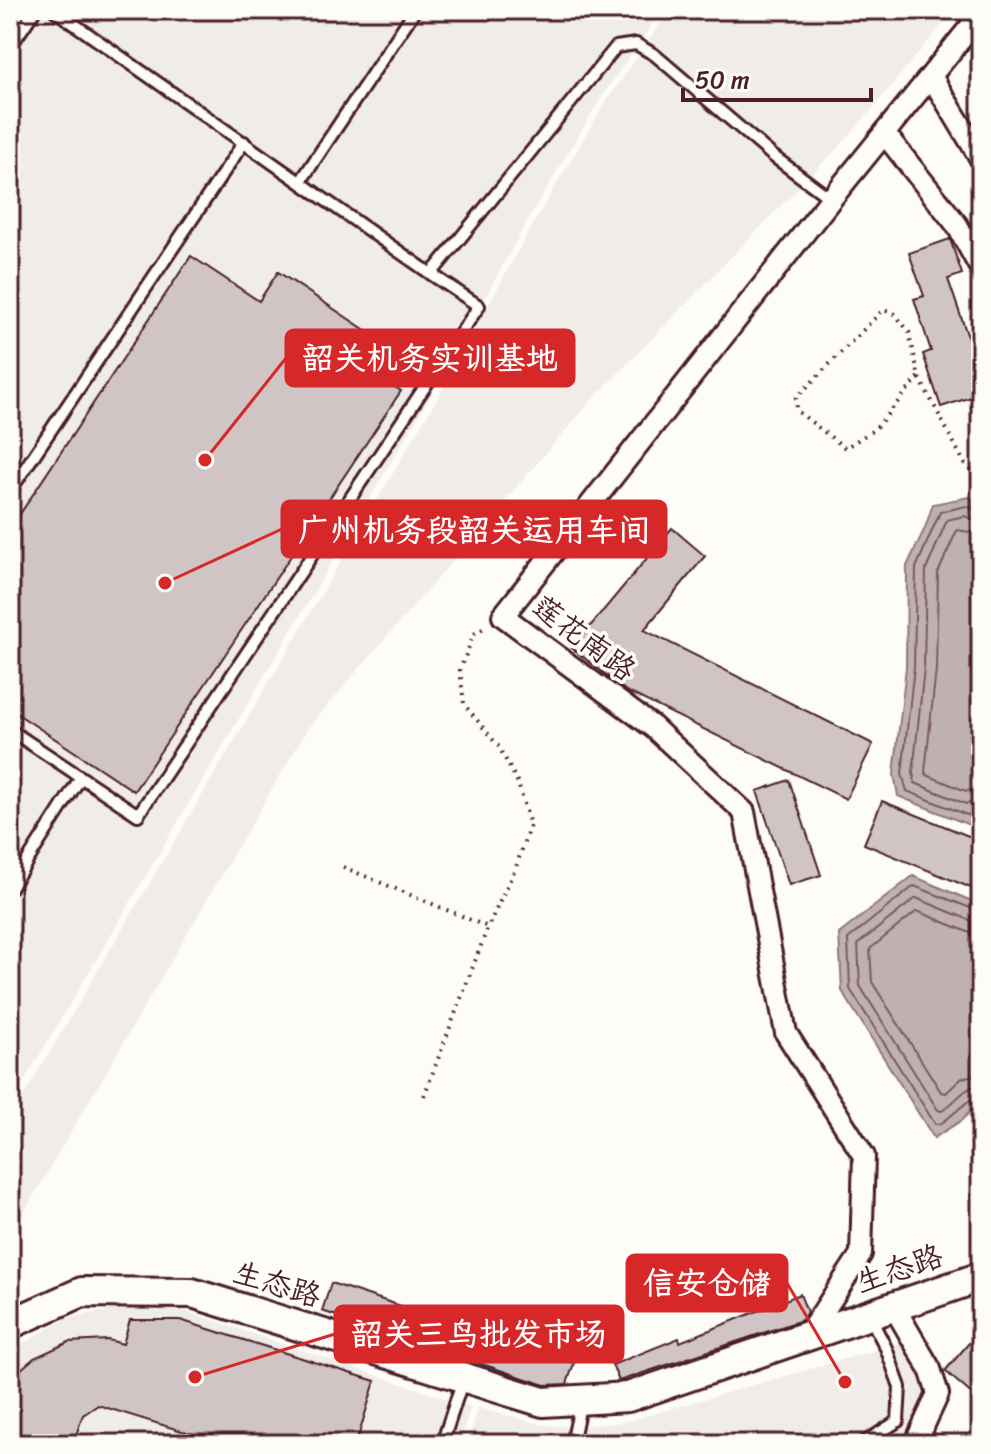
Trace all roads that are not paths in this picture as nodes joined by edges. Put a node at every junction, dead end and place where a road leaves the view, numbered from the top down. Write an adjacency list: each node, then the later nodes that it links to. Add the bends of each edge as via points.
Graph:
1 (35, 10): 5 (lane)
2 (54, 10): 8 (lane)
3 (415, 10): 10 (lane)
4 (981, 14): 6 (street, 莲花南路)
5 (10, 47)
6 (931, 76): 7 (street, 莲花南路); 9 (street)
7 (885, 134): 11 (street, 莲花南路); 12 (street, via 957,225)
8 (244, 142): 10 (lane); 14 (lane)
9 (981, 159)
10 (301, 181): 13 (lane)
11 (831, 199): 13 (lane, via 655,55 636,44 616,47); 21 (street, 莲花南路, via 503,616 653,727 744,812 786,1033 864,1156 861,1254)
12 (981, 269)
13 (431, 274): 16 (lane, via 479,306 138,815)
14 (10, 491)
15 (10, 730): 16 (lane)
16 (81, 777): 17 (lane)
17 (10, 888)
18 (981, 1277): 19 (street, 生态路)
19 (881, 1311): 21 (street, 生态路); 26 (lane, via 886,1348 900,1387 898,1421); 27 (street, via 930,1369 938,1394)
20 (10, 1324): 22 (street, 生态路, via 82,1292 192,1293)
21 (808, 1335): 23 (street, 生态路, via 628,1397)
22 (463, 1377): 23 (street, 生态路, via 543,1402); 24 (lane)
23 (581, 1399): 25 (lane)
24 (442, 1444)
25 (572, 1444)
26 (862, 1444)
27 (915, 1444)

